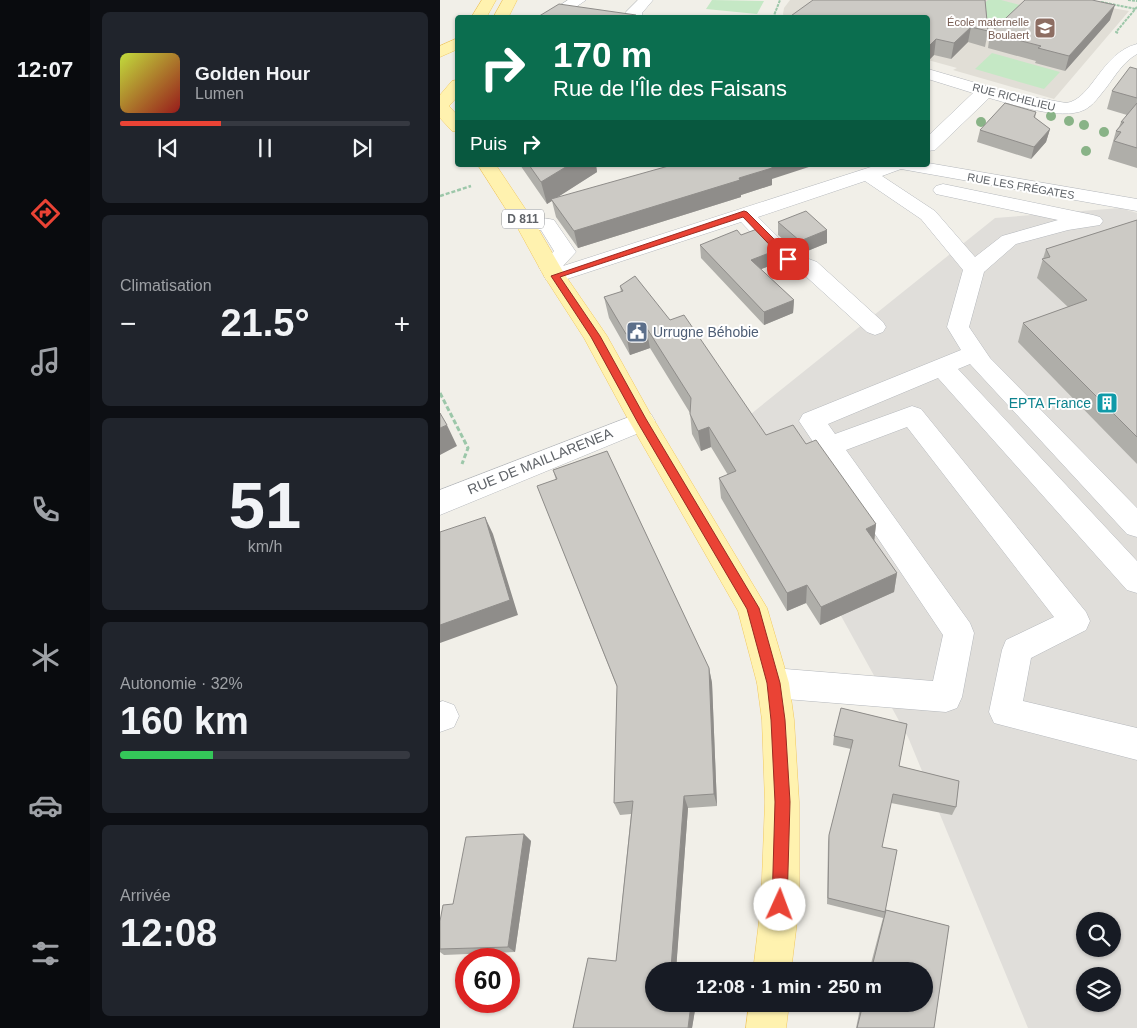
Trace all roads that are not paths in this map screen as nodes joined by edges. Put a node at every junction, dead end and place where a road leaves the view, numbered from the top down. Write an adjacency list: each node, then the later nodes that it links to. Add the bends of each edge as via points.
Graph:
1 (489, 0): 5 (main road)
2 (510, 0): 6 (main road)
3 (579, 0): 7 (street)
4 (646, 0): 8 (street)
5 (480, 15)
6 (502, 15)
7 (553, 15)
8 (634, 15)
9 (455, 44): 11 (main road)
10 (1137, 49): 17 (street, RUE RICHELIEU, via 1125,54 1095,91 1078,106 1064,109)
11 (440, 52): 12 (main road)
12 (455, 52)
13 (930, 75): 17 (street, RUE RICHELIEU)
14 (455, 82): 15 (main road)
15 (440, 84)
16 (455, 88): 18 (main road)
17 (986, 91): 20 (street)
18 (440, 106): 19 (main road)
19 (455, 124)
20 (930, 144)
21 (488, 167): 29 (main road, D 811)
22 (890, 167): 24 (street)
23 (918, 167): 25 (street, RUE LES FRÉGATES)
24 (867, 174): 26 (street); 27 (street); 30 (street, via 928,215)
25 (1137, 205)
26 (744, 214): 31 (street); 32 (street, via 788,259 809,267)
27 (1093, 221): 28 (street, via 1114,218); 30 (street, via 1066,224 1009,240)
28 (1137, 223)
29 (526, 225): 31 (street, via 547,224 565,252)
30 (974, 269): 33 (street, via 958,327)
31 (552, 271): 35 (main road, via 595,336)
32 (875, 327)
33 (975, 353): 34 (street); 38 (street)
34 (942, 367): 36 (street, via 812,421); 39 (street)
35 (642, 421): 37 (street, RUE DE MAILLARENEA); 40 (main road, via 752,608)
36 (830, 446): 40 (street, via 959,633 946,697); 41 (street, via 912,415 1076,621 1017,650 1005,712)
37 (443, 502)
38 (1137, 526)
39 (1137, 581)
40 (773, 683): 42 (main road, via 782,802 780,905)
41 (1137, 744)
42 (773, 962)
43 (768, 1012): 44 (main road)
44 (766, 1028)

